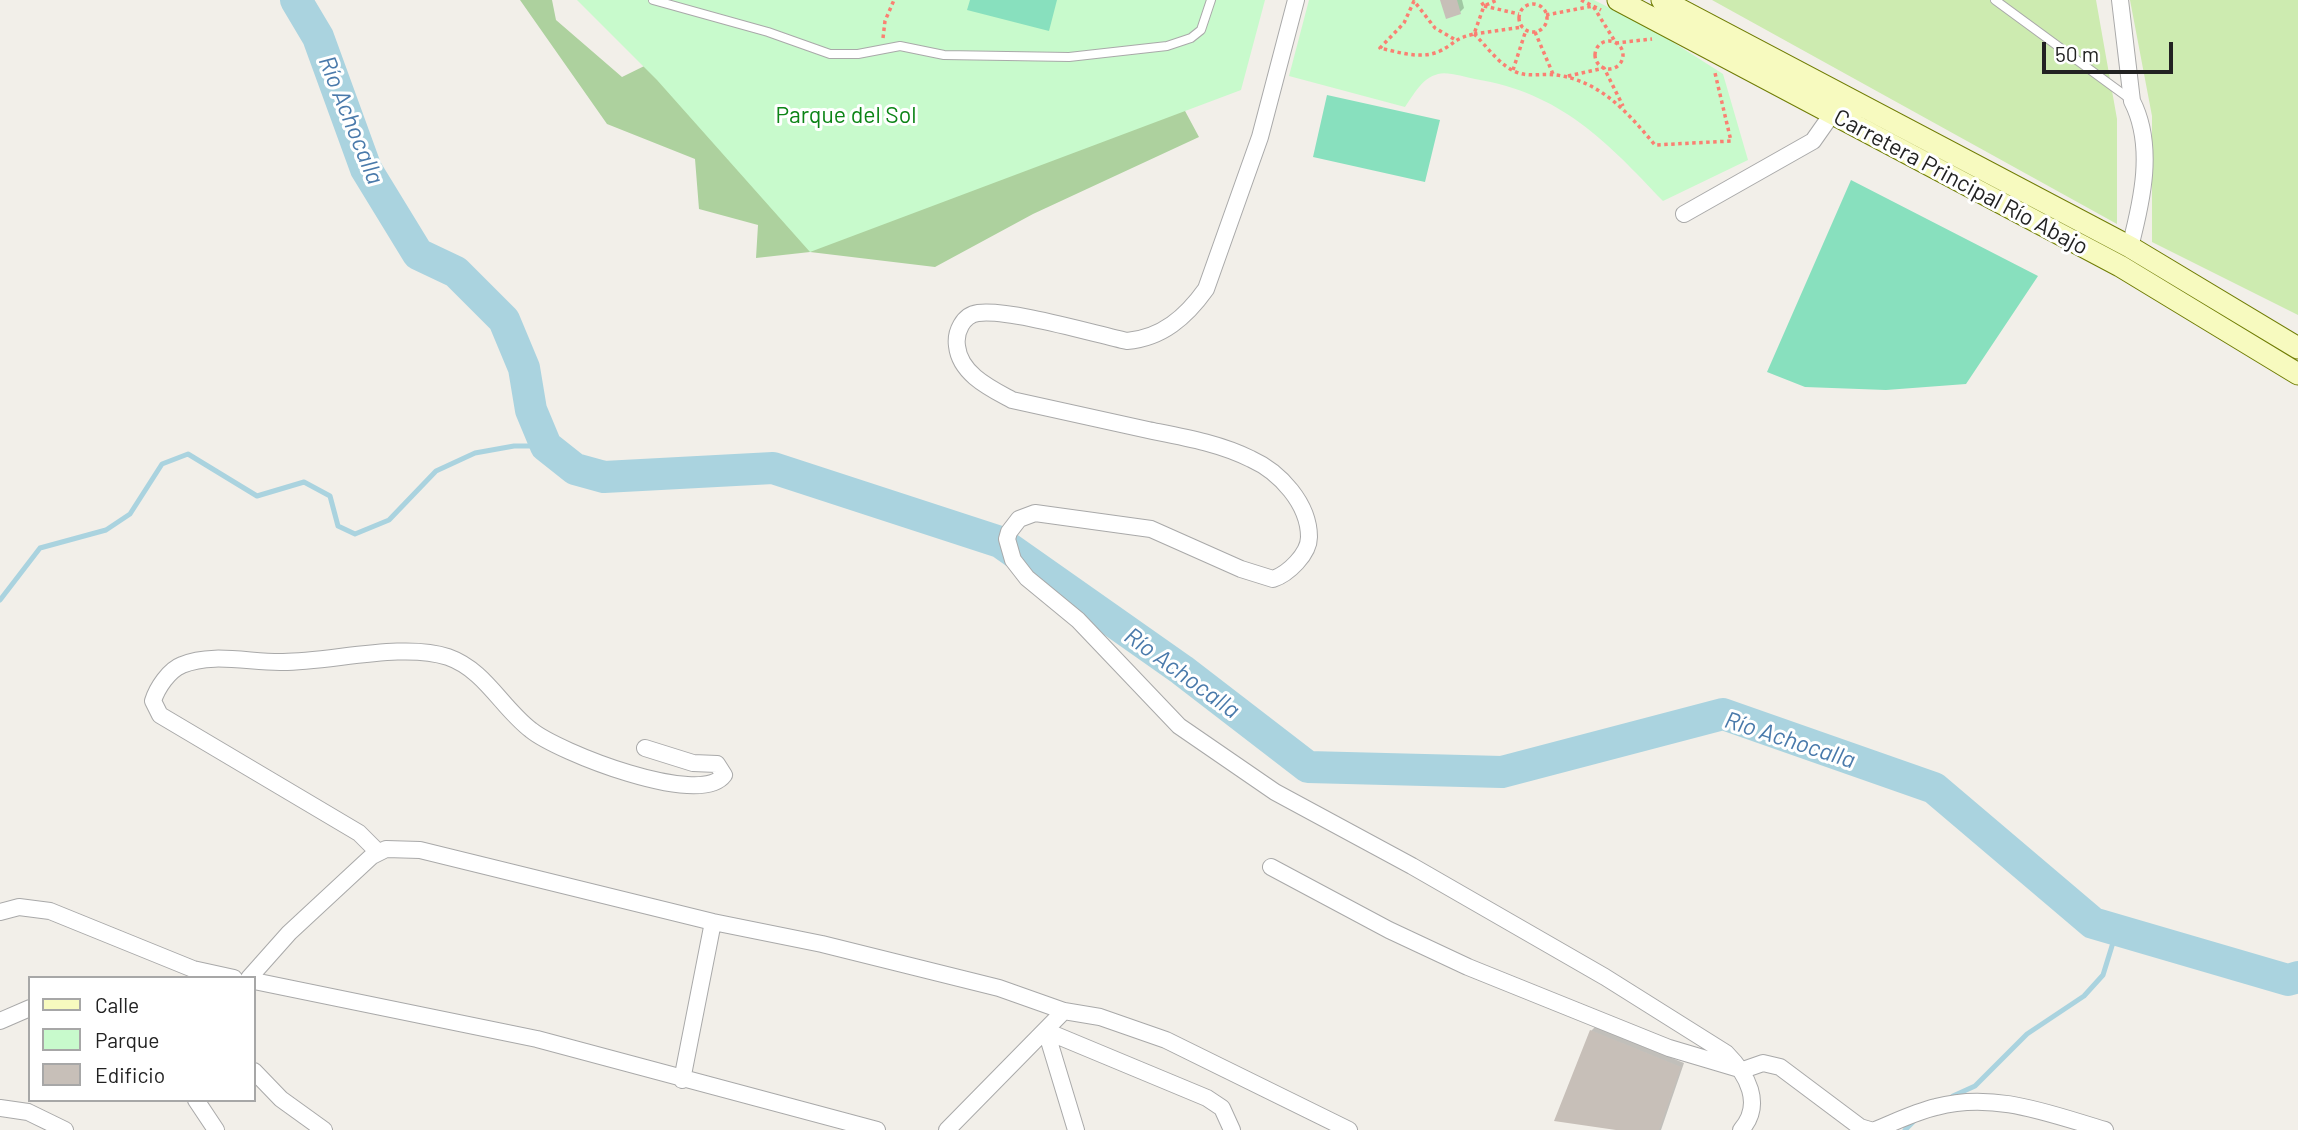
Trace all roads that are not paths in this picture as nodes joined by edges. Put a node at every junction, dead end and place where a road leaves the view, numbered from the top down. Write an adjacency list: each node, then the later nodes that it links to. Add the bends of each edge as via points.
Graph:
1 (653, 0): 2 (lane, via 830,54 900,46 944,55 1069,57 1167,46 1191,38 1201,30)
2 (1211, 0)
3 (1296, 0): 27 (street, via 1260,137 1206,289 1194,305 1163,331 1142,340 1126,341 978,313 962,323 956,342 969,371 1012,400 1210,443 1253,460 1282,481 1300,502 1310,541 1290,570 1273,579 1152,529 1050,513 1027,514 1012,526 1007,539 1013,560 1027,578 1078,620 1179,726 1275,792 1605,977 1717,1047)
4 (1662, 0): 11 (main road, Carretera Principal Río Abajo)
5 (1995, 0): 8 (lane)
6 (2120, 0): 8 (street)
7 (1611, 6): 9 (main road, Carretera Principal Río Abajo)
8 (2132, 101): 11 (street, via 2140,116 2144,144 2139,210)
9 (1832, 114): 10 (street, via 1813,141); 12 (main road, Carretera Principal Río Abajo)
10 (1684, 214)
11 (2130, 247): 12 (main road); 13 (main road, Carretera Principal Río Abajo)
12 (2120, 266): 14 (main road, Carretera Principal Río Abajo)
13 (2298, 348)
14 (2298, 374)
15 (645, 748): 16 (street, via 693,763 717,764 724,775 713,783 678,785 565,752 530,730 471,668 421,652 285,662 205,660 184,664 167,676 153,701 160,715 359,833)
16 (378, 852): 19 (street, via 420,850); 21 (street, via 289,933)
17 (1271, 867): 27 (street, via 1468,967 1669,1048)
18 (0, 912): 20 (street, via 19,907 50,911 193,969)
19 (713, 922): 24 (street, via 999,988); 29 (street)
20 (225, 976)
21 (251, 976)
22 (256, 981): 29 (street, via 537,1039)
23 (28, 1009): 25 (street)
24 (1064, 1011): 26 (street); 39 (street, via 1100,1017 1166,1040)
25 (0, 1021)
26 (1046, 1031): 36 (street); 37 (street); 38 (street, via 1207,1098 1222,1108)
27 (1743, 1070): 40 (street, via 1754,1099 1749,1121); 41 (street, via 1763,1063 1780,1067 1860,1127)
28 (256, 1073): 34 (street, via 281,1099)
29 (682, 1080): 35 (street)
30 (197, 1102): 33 (street)
31 (0, 1108): 32 (street, via 28,1112)
32 (65, 1130)
33 (216, 1130)
34 (324, 1130)
35 (877, 1130)
36 (947, 1130)
37 (1076, 1130)
38 (1232, 1130)
39 (1349, 1130)
40 (1741, 1130)
41 (1872, 1130): 42 (street, via 1936,1107 1976,1101 2012,1103)
42 (2105, 1130)

